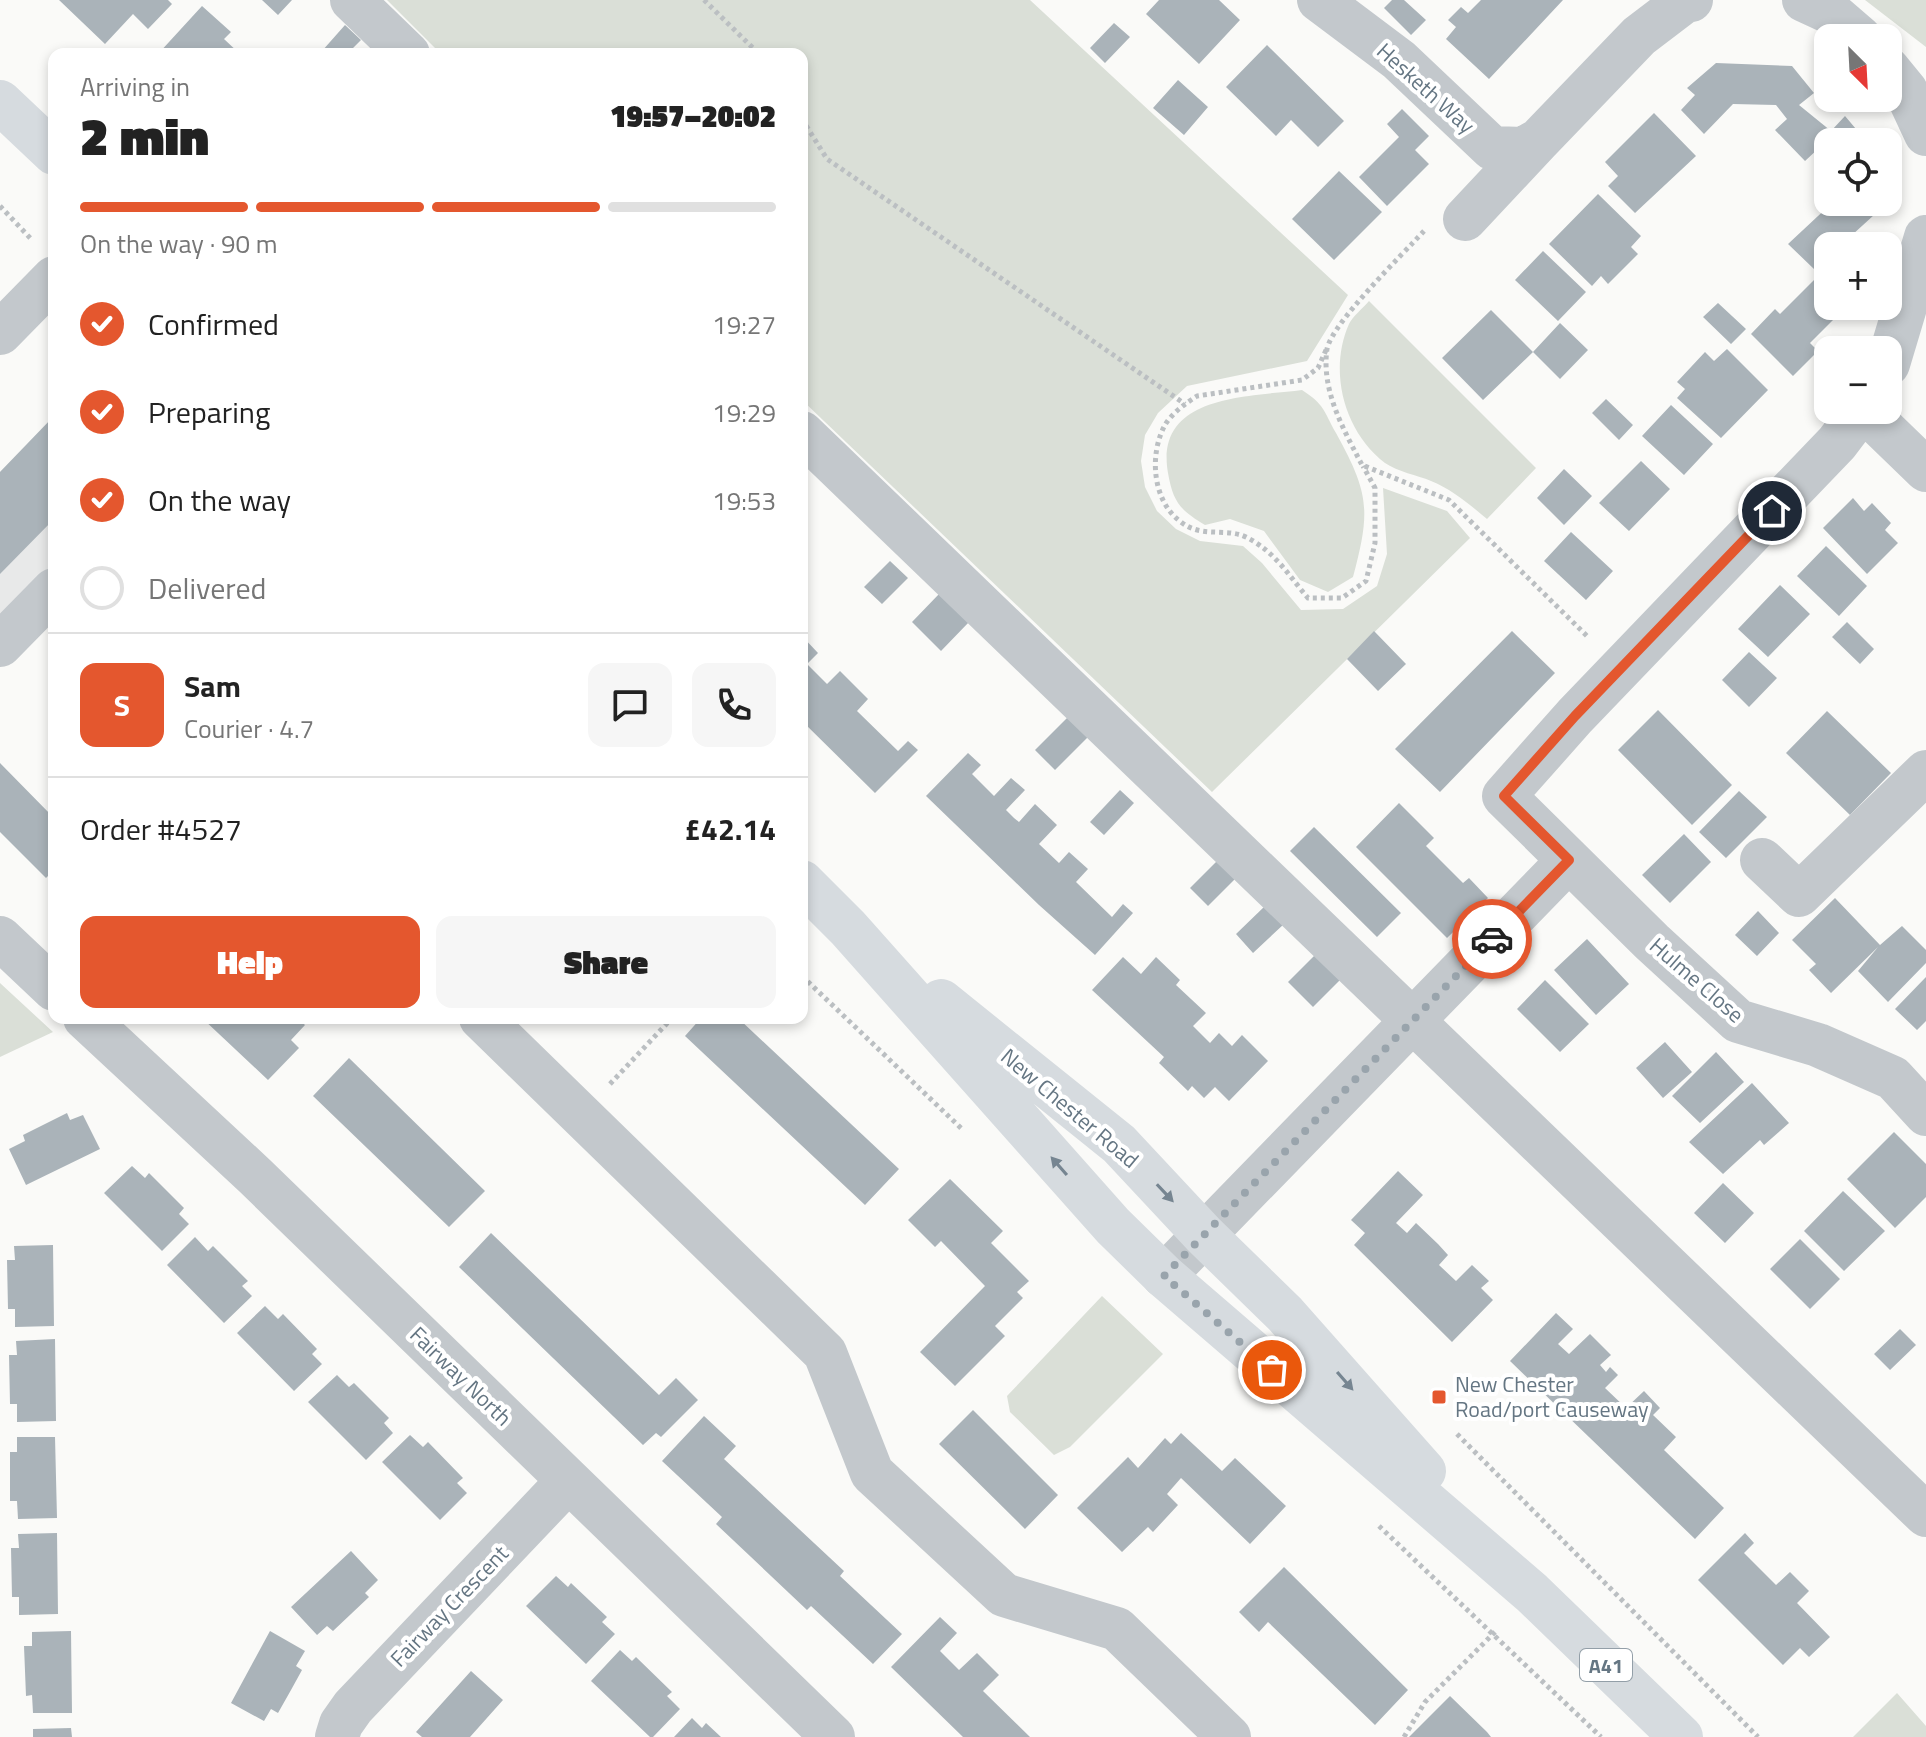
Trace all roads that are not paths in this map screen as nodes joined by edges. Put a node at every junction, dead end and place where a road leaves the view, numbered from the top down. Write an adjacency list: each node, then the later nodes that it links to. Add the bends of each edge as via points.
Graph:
1 (352, 0): 6 (street)
2 (1319, 0): 10 (street, Hesketh Way, via 1399,60 1492,148 1523,149)
3 (1691, 0): 10 (street, via 1639,36)
4 (1804, 0): 5 (street)
5 (1844, 24)
6 (402, 48)
7 (1902, 86): 9 (street)
8 (0, 102): 11 (highway)
9 (1926, 134)
10 (1539, 140): 12 (street)
11 (48, 147)
12 (1465, 219)
13 (1926, 237): 16 (street)
14 (48, 284): 15 (street)
15 (0, 333)
16 (1896, 336)
17 (1852, 424): 25 (street, via 1504,796)
18 (1878, 424): 20 (street)
19 (808, 439): 31 (street)
20 (1926, 470)
21 (48, 601): 22 (street)
22 (0, 645)
23 (1926, 737): 24 (street)
24 (1926, 772): 26 (street, via 1799,895)
25 (1569, 860): 31 (street); 34 (street, Hulme Close, via 1738,1021 1818,1045 1893,1078)
26 (1762, 860)
27 (808, 888): 28 (highway, New Chester Road / A41)
28 (848, 928): 35 (highway, New Chester Road / A41, one-way to 35, via 1119,1144); 36 (highway, New Chester Road / A41, one-way to 28, via 1113,1226)
29 (0, 938): 30 (street)
30 (48, 983)
31 (1413, 1020): 35 (street); 38 (street)
32 (91, 1024): 37 (street, Fairway North)
33 (487, 1024): 42 (street, via 825,1353 872,1473 1004,1595 1117,1629)
34 (1926, 1114)
35 (1204, 1235): 36 (street); 39 (highway, New Chester Road / A41, one-way to 39, via 1285,1314)
36 (1164, 1276): 39 (highway, New Chester Road / A41)
37 (568, 1481): 40 (street, Fairway Crescent, via 353,1707); 41 (street, Fairway North)
38 (1926, 1515)
39 (1532, 1593): 43 (highway, New Chester Road / A41)
40 (337, 1737)
41 (833, 1737)
42 (1229, 1737)
43 (1681, 1737)

